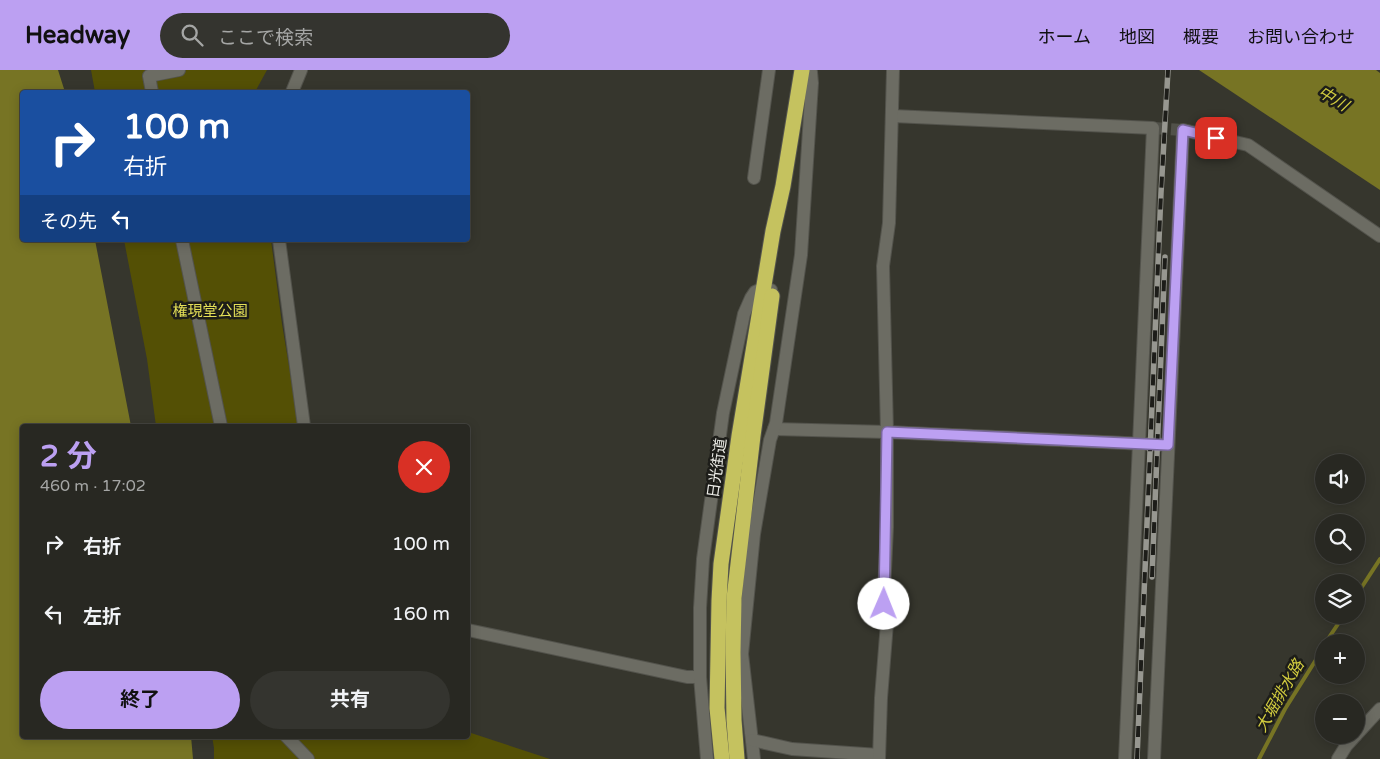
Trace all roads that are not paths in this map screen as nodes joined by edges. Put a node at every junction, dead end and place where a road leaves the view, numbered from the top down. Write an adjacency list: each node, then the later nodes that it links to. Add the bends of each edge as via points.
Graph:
1 (179, 70): 6 (street, via 149,76)
2 (302, 70): 7 (street)
3 (769, 70): 9 (street)
4 (802, 70): 13 (highway, 日光街道); 16 (street, via 811,72 812,83 801,255)
5 (893, 70): 8 (street)
6 (152, 90)
7 (293, 90)
8 (892, 116): 17 (street, via 889,223 883,266); 18 (street, via 1153,128)
9 (754, 178)
10 (1380, 236): 19 (street, via 1248,146 1183,130)
11 (182, 242): 14 (street)
12 (279, 242): 15 (street)
13 (768, 289): 21 (highway, 日光街道, via 738,561 733,621); 22 (street, via 756,292 744,314 723,413 703,559); 31 (highway, 日光街道, via 739,436 721,564 717,699)
14 (220, 424)
15 (304, 424)
16 (774, 429): 17 (street); 21 (street, via 754,534)
17 (887, 432): 18 (street); 28 (street, via 884,592 887,623)
18 (1139, 444): 19 (street); 34 (street)
19 (1168, 445): 35 (street)
20 (470, 630): 22 (street, via 687,677)
21 (737, 653): 26 (street); 32 (highway, 日光街道, via 734,720)
22 (700, 677): 30 (street)
23 (1380, 709): 24 (street)
24 (1365, 725)
25 (289, 739): 29 (street)
26 (752, 740): 28 (street, via 792,748); 33 (street)
27 (1348, 744): 36 (street)
28 (879, 757)
29 (308, 759)
30 (708, 759)
31 (722, 759)
32 (737, 759)
33 (754, 759)
34 (1125, 759)
35 (1154, 759)
36 (1338, 759)

